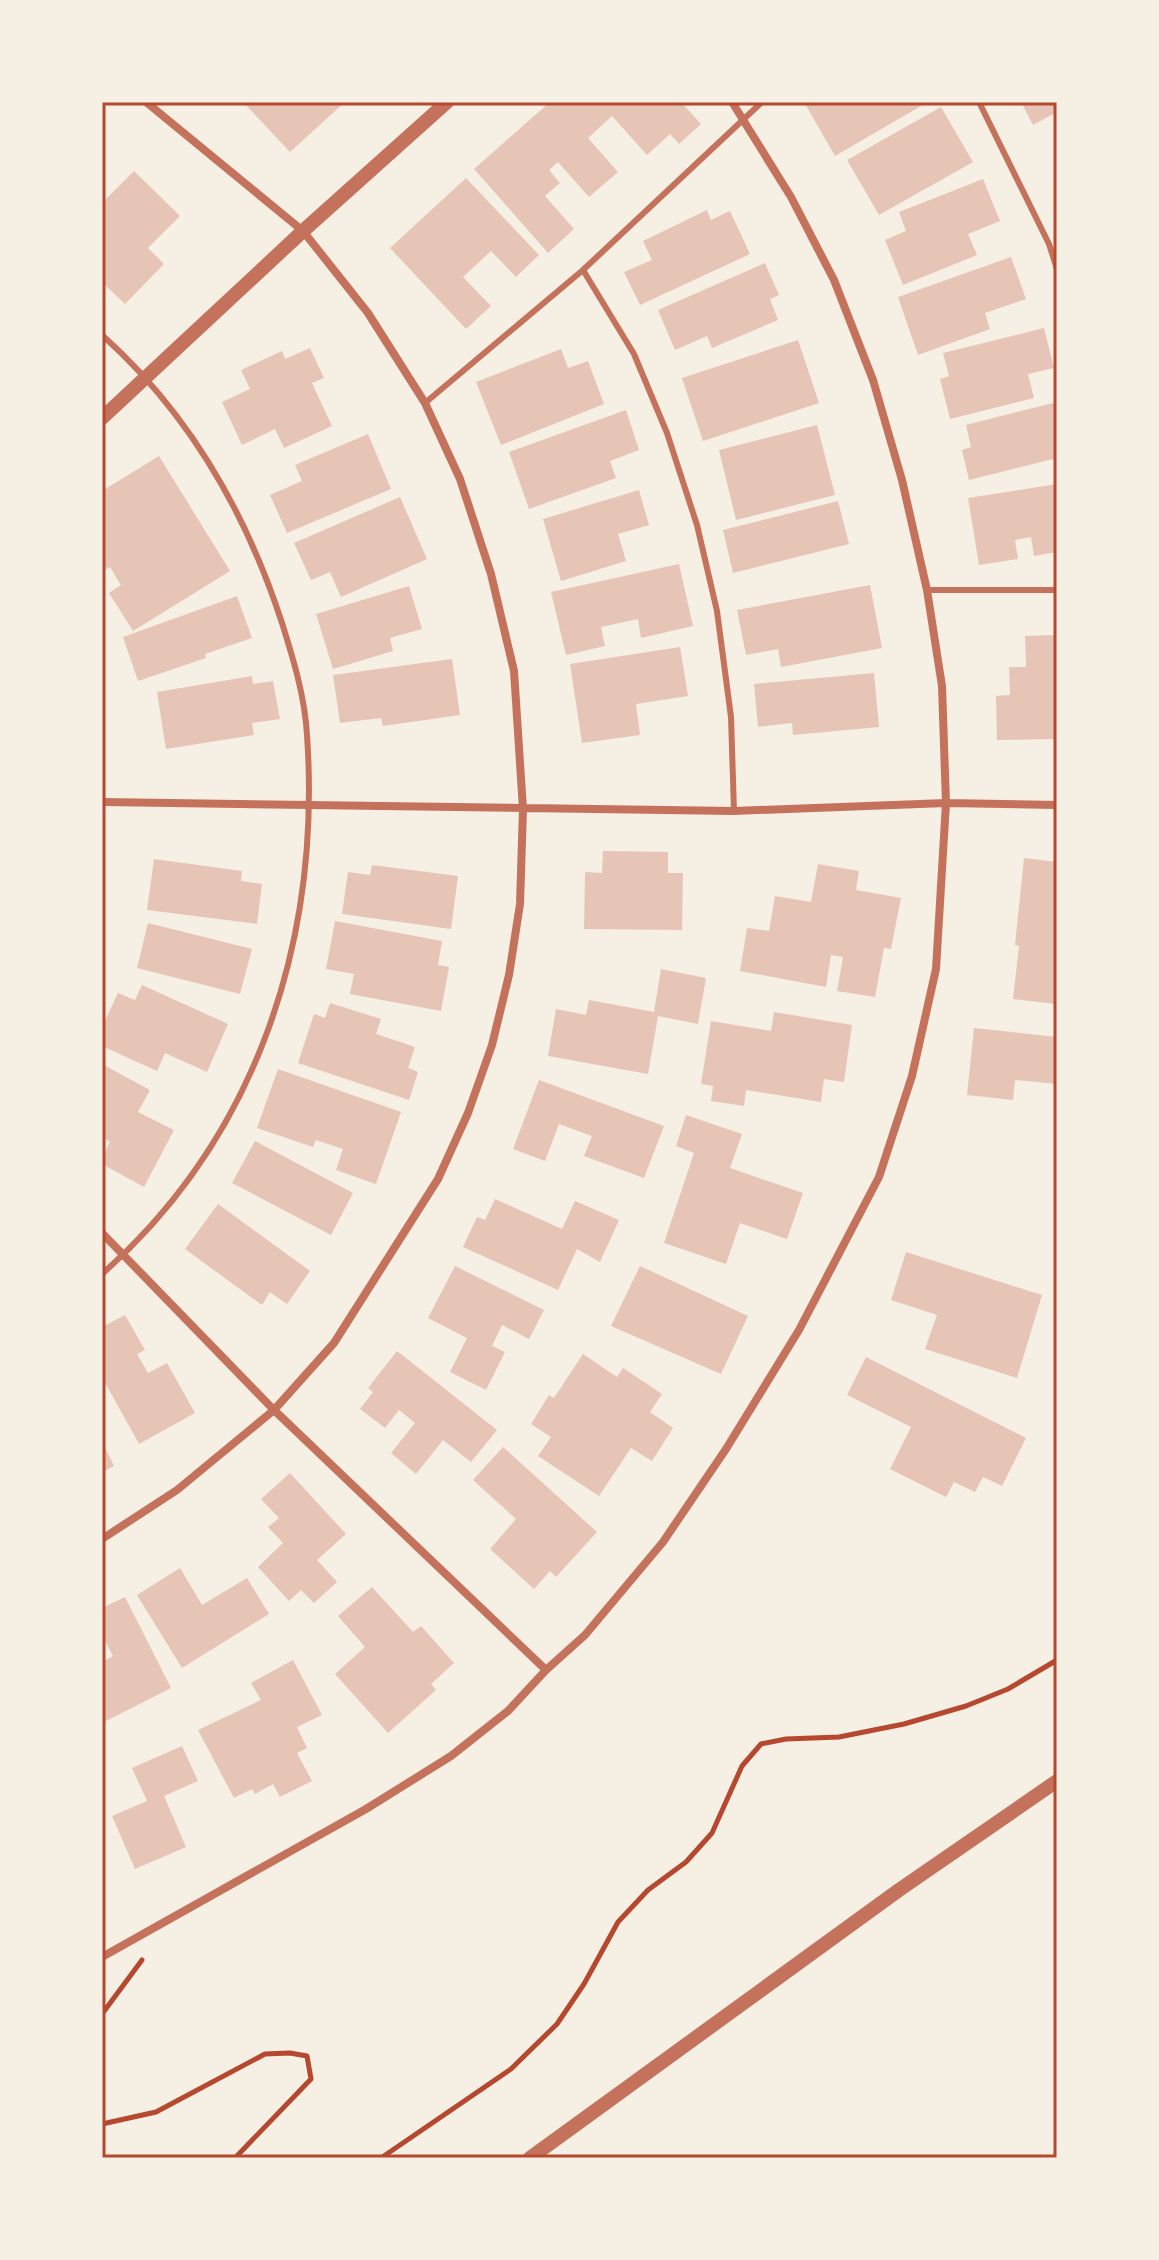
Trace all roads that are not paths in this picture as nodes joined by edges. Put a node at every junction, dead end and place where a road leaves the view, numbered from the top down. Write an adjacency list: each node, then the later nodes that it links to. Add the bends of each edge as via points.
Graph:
1 (447, 102): 7 (street)
2 (732, 102): 6 (street)
3 (762, 102): 6 (lane)
4 (979, 102): 8 (lane)
5 (153, 104): 7 (street)
6 (744, 119): 9 (lane); 14 (street, via 834,280 873,380)
7 (303, 231): 11 (street); 12 (street, via 368,313)
8 (1057, 269)
9 (583, 270): 12 (lane); 21 (lane, via 634,354 697,525 717,611 731,717)
10 (102, 335): 11 (lane)
11 (146, 377): 13 (street); 18 (lane, via 215,471 267,577 300,690 307,734)
12 (425, 403): 20 (street, via 460,479 491,574 514,671)
13 (102, 418)
14 (927, 590): 15 (lane); 17 (street, via 942,686)
15 (1057, 590)
16 (102, 802): 18 (street)
17 (946, 803): 19 (street); 21 (street); 27 (street, via 936,969 912,1076 879,1177 799,1330 726,1449 663,1542 585,1635)
18 (307, 805): 20 (street); 23 (lane, via 302,903 267,1033 237,1102 203,1160)
19 (1057, 805)
20 (523, 809): 21 (street); 25 (street, via 520,904 509,975 468,1113 438,1179 382,1270 334,1343)
21 (734, 811)
22 (102, 1233): 23 (street)
23 (124, 1254): 24 (lane); 25 (street)
24 (102, 1274)
25 (274, 1410): 26 (street, via 177,1490); 27 (street)
26 (102, 1539)
27 (546, 1670): 29 (street, via 508,1711 451,1756)
28 (1057, 1781): 30 (street)
29 (102, 1957)
30 (530, 2158)

